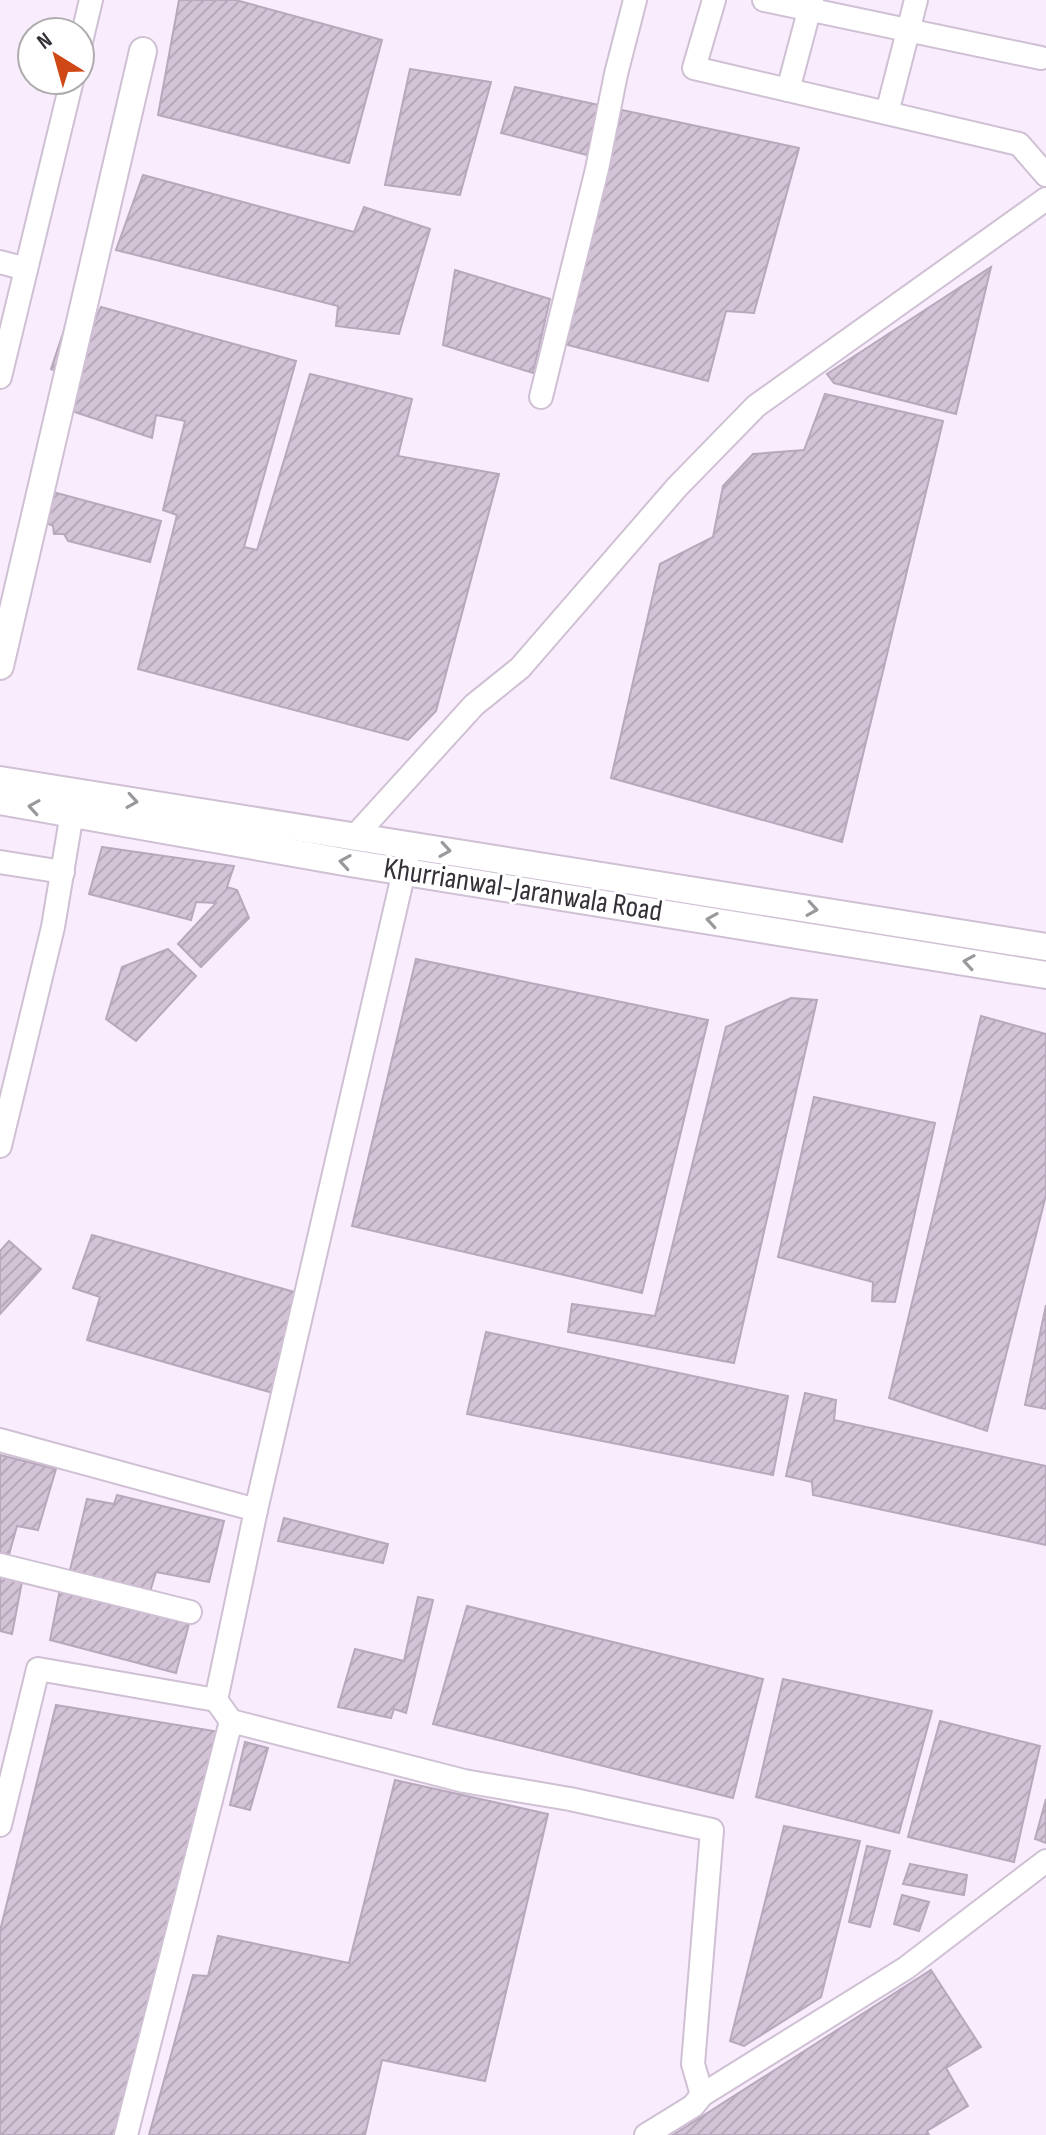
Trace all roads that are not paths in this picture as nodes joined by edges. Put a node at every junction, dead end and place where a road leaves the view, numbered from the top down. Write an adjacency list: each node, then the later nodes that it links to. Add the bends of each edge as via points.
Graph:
1 (635, 0): 17 (street)
2 (714, 0): 9 (street, via 694,68)
3 (764, 0): 5 (street)
4 (916, 0): 6 (street)
5 (810, 5): 6 (street); 9 (street)
6 (908, 30): 8 (street); 11 (street)
7 (143, 51): 18 (main road)
8 (1041, 58)
9 (788, 90): 11 (street)
10 (68, 96): 15 (street)
11 (887, 113): 12 (street, via 1019,144)
12 (1046, 175)
13 (1046, 199): 22 (street, via 756,406 677,487 520,668 474,705)
14 (0, 262): 15 (street)
15 (26, 269): 16 (street)
16 (0, 377)
17 (541, 397)
18 (0, 666)
19 (0, 780): 22 (main road, Khurrianwal-Jaranwala Road, one-way to 22)
20 (0, 801): 21 (main road, Khurrianwal-Jaranwala Road, one-way to 20)
21 (72, 813): 25 (main road, Khurrianwal-Jaranwala Road, one-way to 21); 26 (street)
22 (356, 835): 23 (main road, Khurrianwal-Jaranwala Road)
23 (410, 844): 25 (street); 27 (main road, Khurrianwal-Jaranwala Road, one-way to 27)
24 (0, 862): 26 (street)
25 (406, 870): 28 (main road, Khurrianwal-Jaranwala Road, one-way to 25); 31 (street)
26 (63, 872): 29 (street)
27 (1046, 947)
28 (1046, 975)
29 (0, 1146)
30 (0, 1440): 31 (street)
31 (256, 1510): 34 (street)
32 (0, 1565): 33 (street)
33 (190, 1612)
34 (216, 1700): 35 (street); 36 (street, via 38,1669)
35 (231, 1721): 38 (street, via 464,1781 712,1830 693,2064); 39 (street)
36 (0, 1825)
37 (1046, 1861): 38 (street, via 906,1968)
38 (702, 2095): 40 (street)
39 (126, 2135)
40 (646, 2135)

